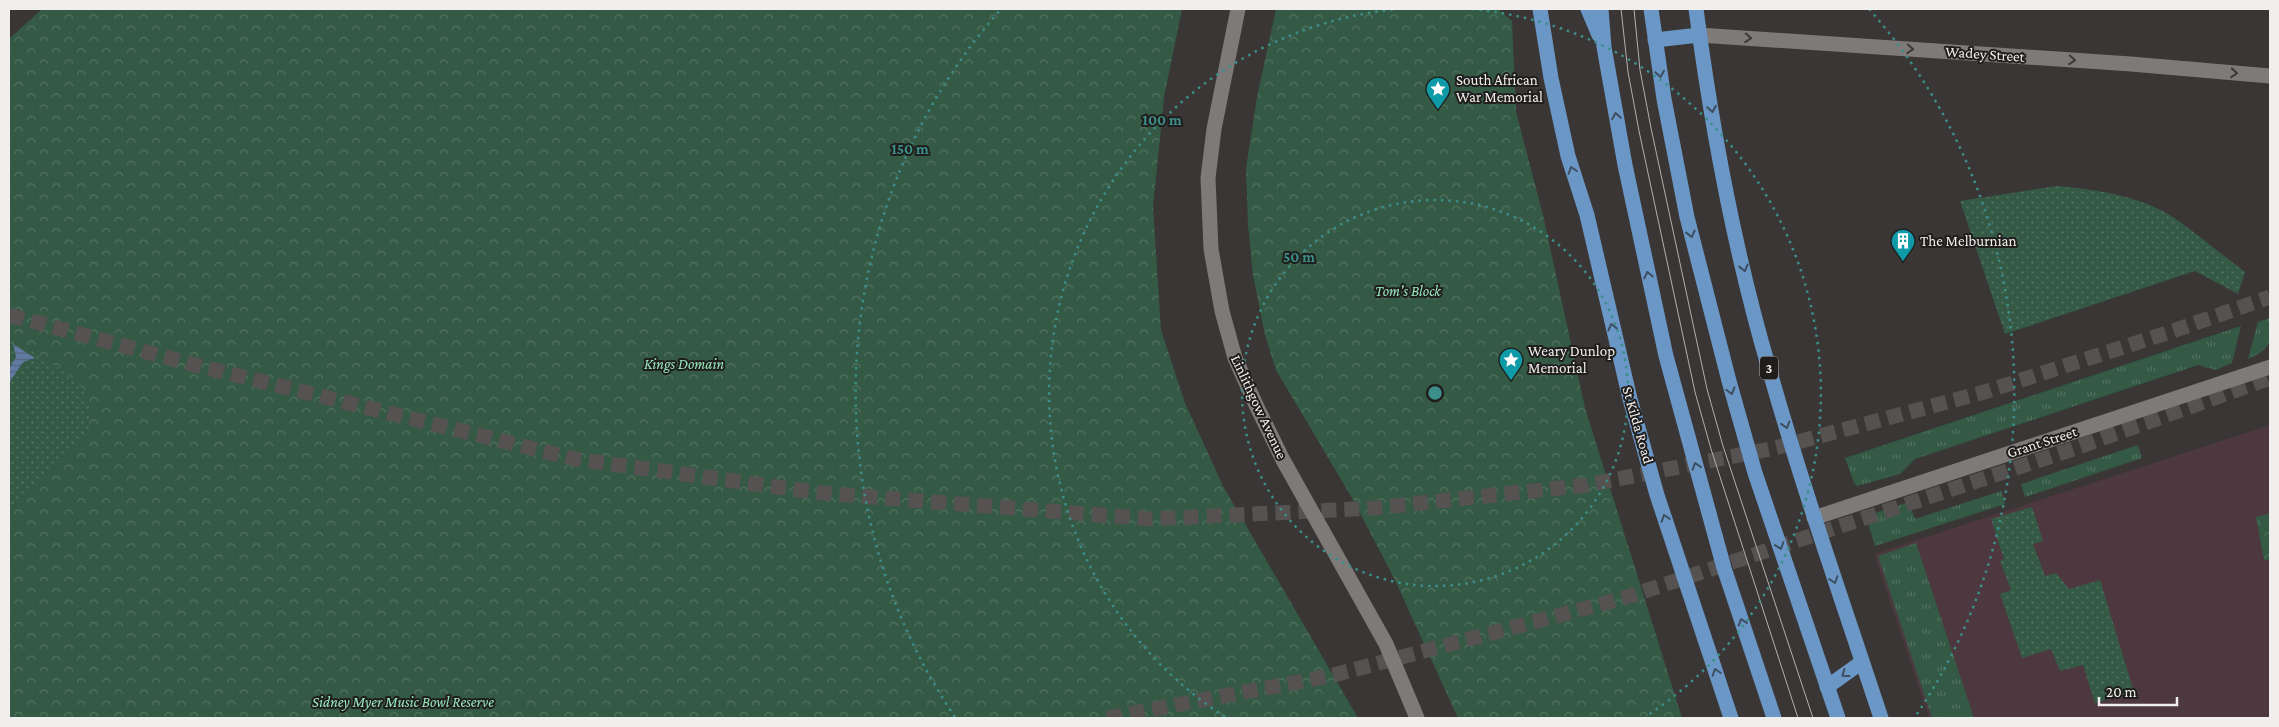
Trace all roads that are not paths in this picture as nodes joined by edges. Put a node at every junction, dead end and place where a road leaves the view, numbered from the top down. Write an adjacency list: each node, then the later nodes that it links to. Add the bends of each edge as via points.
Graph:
1 (1238, 9): 15 (street, Linlithgow Avenue, via 1214,128 1208,178 1211,249 1222,311 1235,358 1256,405 1283,460 1386,644)
2 (1540, 9): 16 (main road, St Kilda Road, one-way to 2, via 1657,495 1630,399 1587,215 1568,156)
3 (1588, 9): 9 (main road)
4 (1602, 9): 9 (main road)
5 (1651, 9): 8 (main road)
6 (1696, 9): 7 (main road, 3)
7 (1699, 35): 8 (main road); 10 (street, Wadey Street, one-way to 10); 12 (main road, 3, one-way to 12, via 1730,211 1769,370)
8 (1655, 40): 14 (main road, one-way to 14, via 1687,218 1728,381 1754,473)
9 (1604, 47): 17 (main road, one-way to 9, via 1724,568 1666,356 1624,165)
10 (2270, 76)
11 (2270, 367): 12 (street, Grant Street)
12 (1814, 518): 13 (main road, 3, one-way to 13)
13 (1862, 662): 14 (main road, one-way to 14); 19 (main road, 3)
14 (1827, 687): 18 (main road)
15 (1417, 718)
16 (1731, 718)
17 (1774, 718)
18 (1838, 718)
19 (1881, 718)

